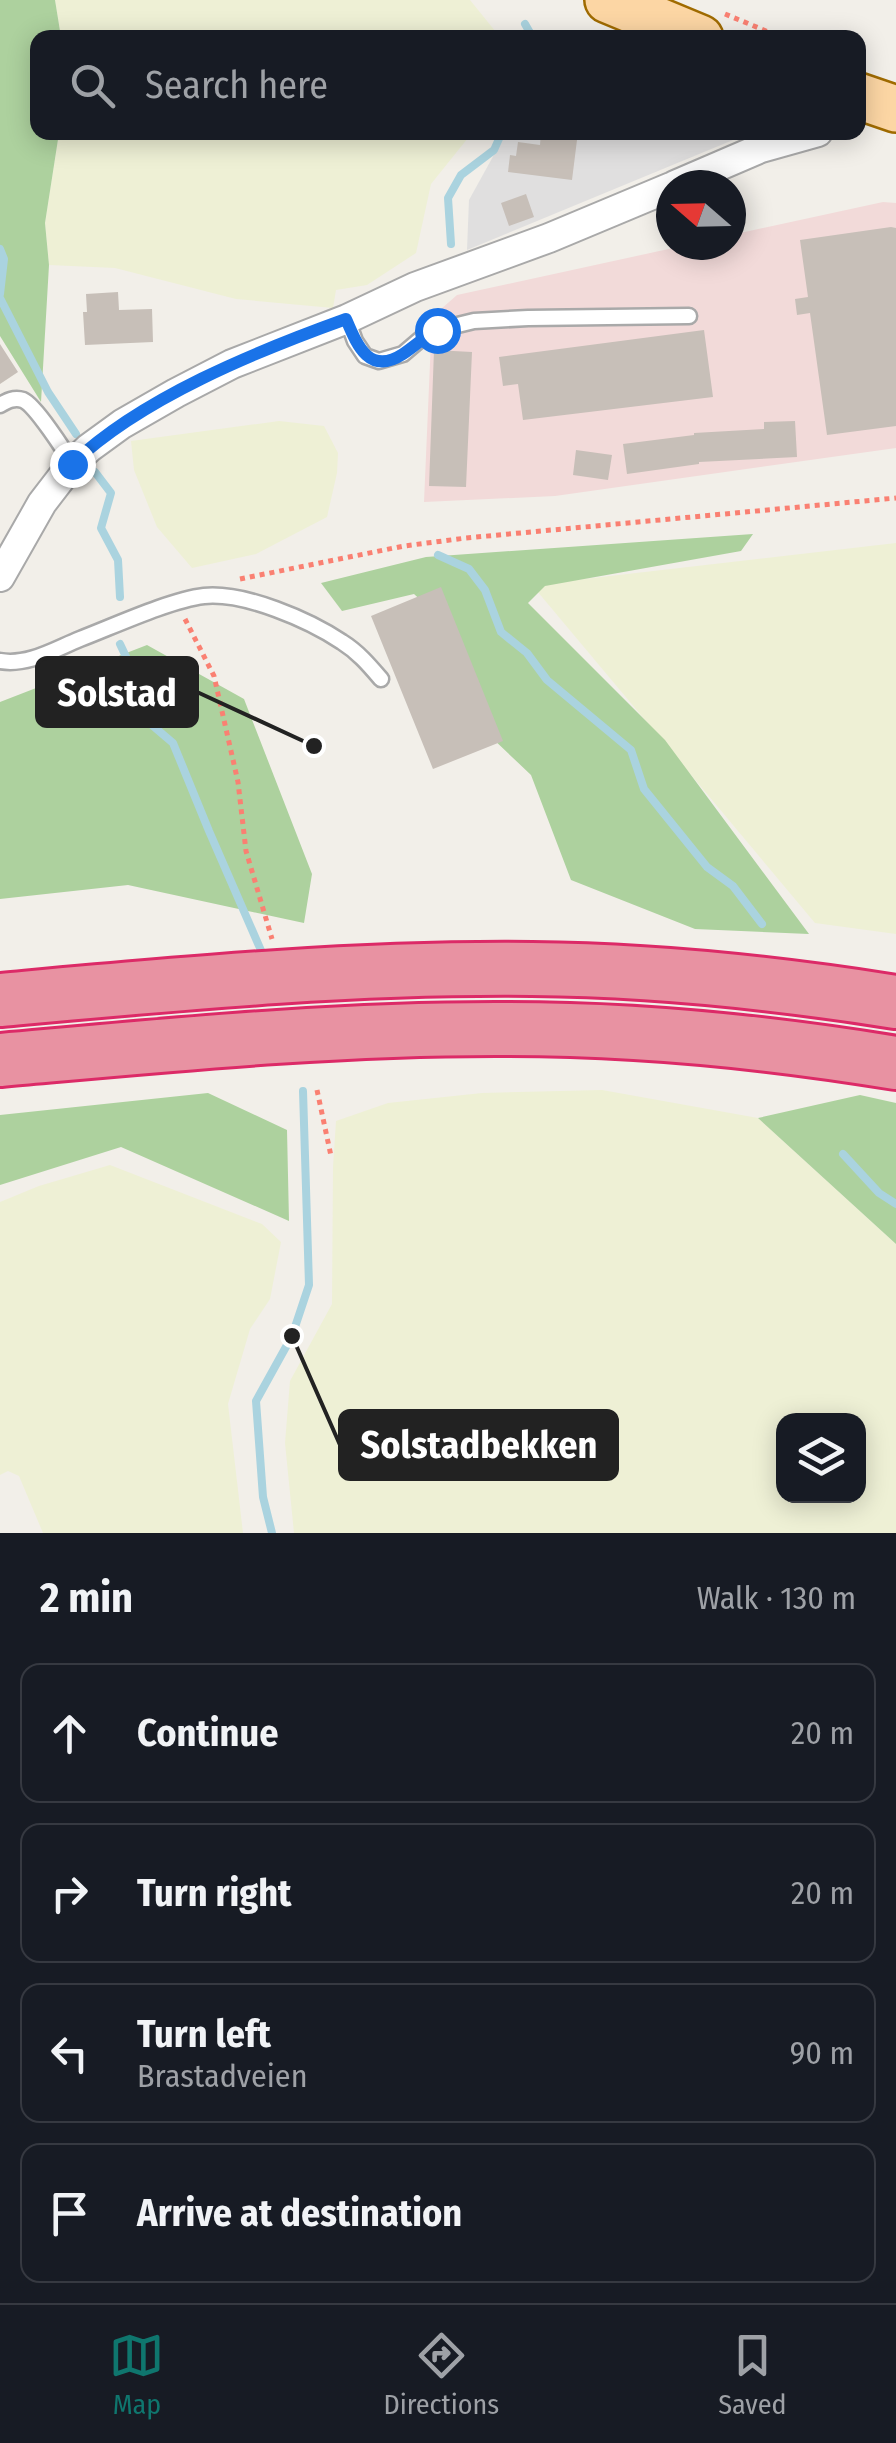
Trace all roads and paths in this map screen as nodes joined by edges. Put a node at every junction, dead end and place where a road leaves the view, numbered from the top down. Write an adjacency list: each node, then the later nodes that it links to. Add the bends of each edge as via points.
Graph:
1 (608, 0): 2 (main road)
2 (710, 25): 3 (path)
3 (738, 30)
4 (789, 140): 5 (street)
5 (710, 170)
6 (656, 194): 8 (street)
7 (689, 316): 8 (lane, via 474,321 437,330 403,354 379,361 365,356)
8 (346, 319): 10 (street, via 176,393)
9 (0, 406): 10 (lane, via 11,399 32,407)
10 (72, 464): 12 (street)
11 (896, 498): 13 (path, via 404,546)
12 (0, 577)
13 (238, 580)
14 (176, 603): 15 (lane, via 27,661); 16 (lane, via 226,597 268,608 343,642); 17 (path, via 214,676 246,851)
15 (0, 661)
16 (381, 679)
17 (276, 950)
18 (0, 1000): 19 (highway, via 338,973 533,969 726,979)
19 (896, 1002)
20 (0, 1060): 21 (highway, via 326,1034 509,1029 632,1032)
21 (896, 1063)
22 (317, 1090): 23 (path)
23 (331, 1156)

